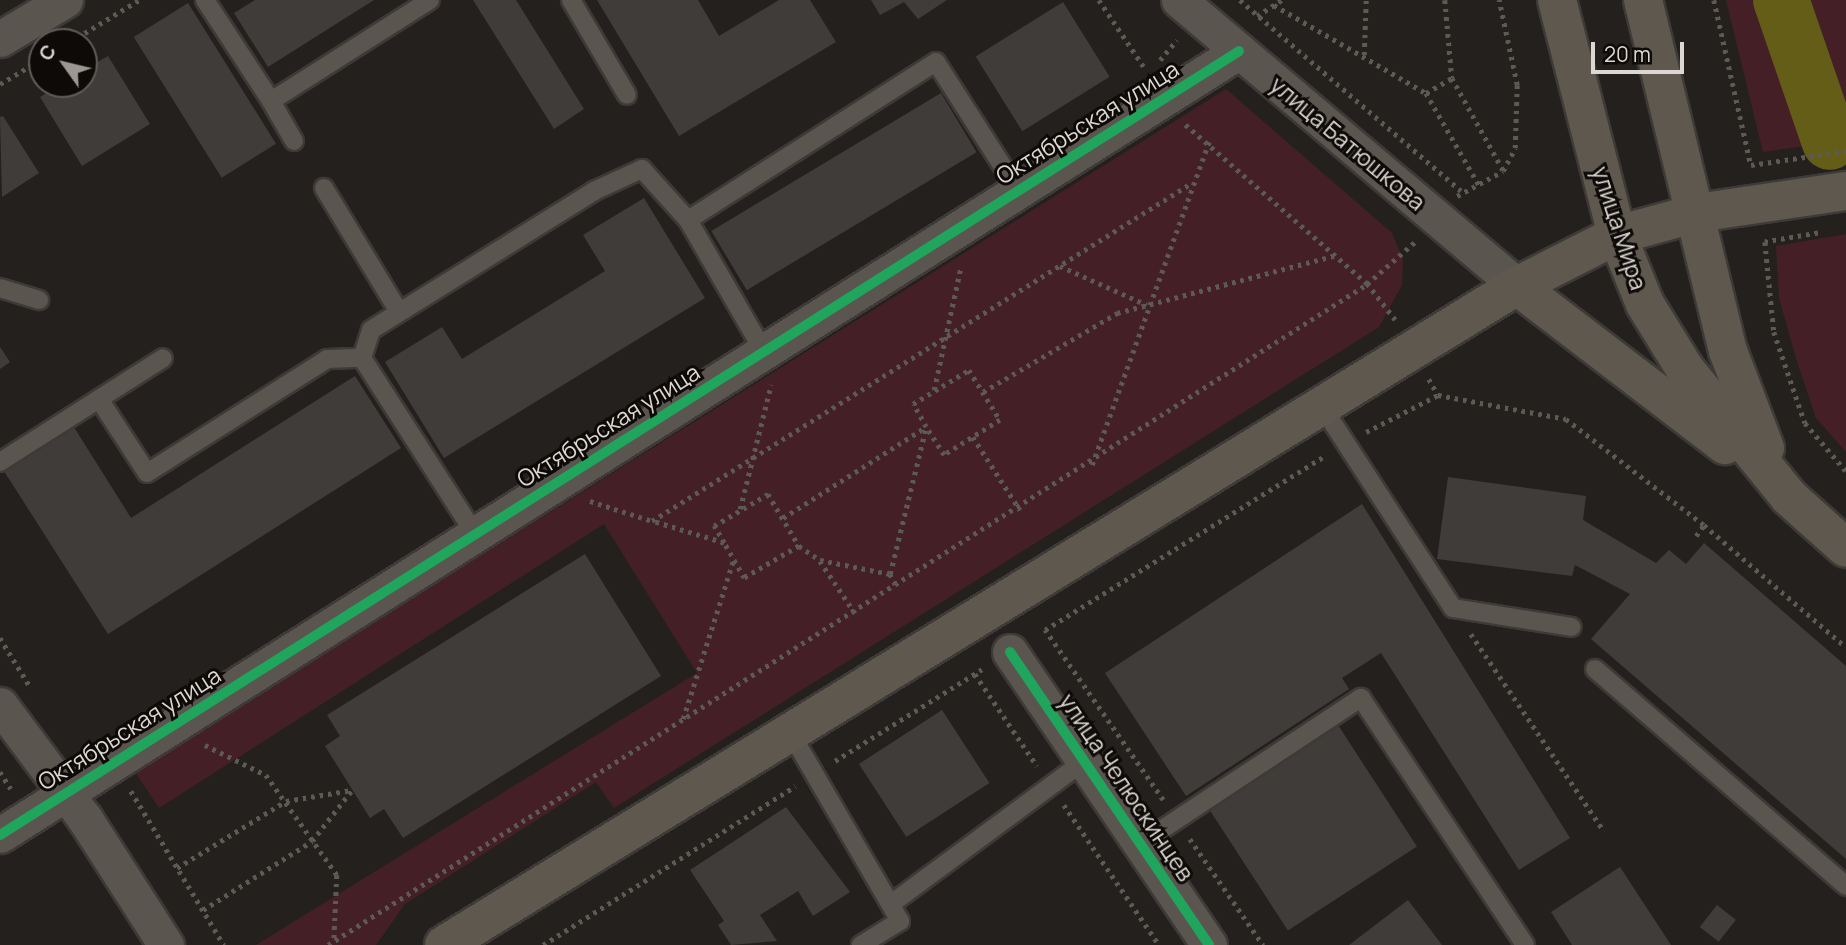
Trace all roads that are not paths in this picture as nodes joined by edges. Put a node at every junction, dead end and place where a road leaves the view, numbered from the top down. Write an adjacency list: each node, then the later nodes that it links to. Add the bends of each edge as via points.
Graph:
1 (65, 0): 8 (street)
2 (205, 0): 11 (lane)
3 (430, 0): 11 (lane)
4 (571, 0): 10 (lane)
5 (1557, 0): 18 (main road, улица Мира)
6 (1643, 0): 16 (main road, улица Мира)
7 (1189, 8): 9 (street, улица Батюшкова)
8 (0, 39)
9 (1239, 51): 14 (street, Октябрьская улица, via 1156,85); 19 (street, улица Батюшкова)
10 (627, 94)
11 (271, 101): 12 (lane)
12 (295, 141)
13 (324, 188): 22 (lane)
14 (1018, 190): 17 (lane, via 936,62); 23 (street, Октябрьская улица)
15 (1846, 191): 16 (main road)
16 (1697, 214): 18 (main road); 29 (main road, улица Мира, via 1728,351)
17 (688, 220): 22 (lane, via 642,169 594,191); 23 (lane)
18 (1617, 235): 19 (main road); 29 (main road, улица Мира, via 1645,304 1685,369)
19 (1517, 286): 27 (main road); 29 (main road, via 1651,383)
20 (0, 288): 21 (lane)
21 (39, 300)
22 (399, 312): 25 (lane, via 371,330)
23 (773, 346): 30 (street, Октябрьская улица)
24 (163, 358): 26 (lane)
25 (362, 358): 26 (lane, via 327,359 147,473); 30 (lane)
26 (99, 398): 28 (lane)
27 (1321, 405): 32 (lane, via 1453,608); 36 (main road)
28 (0, 461)
29 (1788, 497): 31 (main road, улица Мира)
30 (475, 534): 38 (street, Октябрьская улица)
31 (1846, 548)
32 (1571, 627)
33 (1010, 652): 37 (street, улица Челюскинцев)
34 (1595, 669): 41 (lane)
35 (0, 705): 38 (street)
36 (790, 732): 42 (lane); 44 (main road)
37 (1084, 761): 40 (street, улица Челюскинцев); 42 (lane)
38 (66, 792): 39 (street, Октябрьская улица); 43 (street)
39 (0, 835)
40 (1140, 844): 46 (street, улица Челюскинцев); 47 (lane, via 1361,698)
41 (1846, 886)
42 (891, 904): 45 (lane, via 900,921)
43 (166, 945)
44 (444, 945)
45 (861, 945)
46 (1209, 945)
47 (1525, 945)

